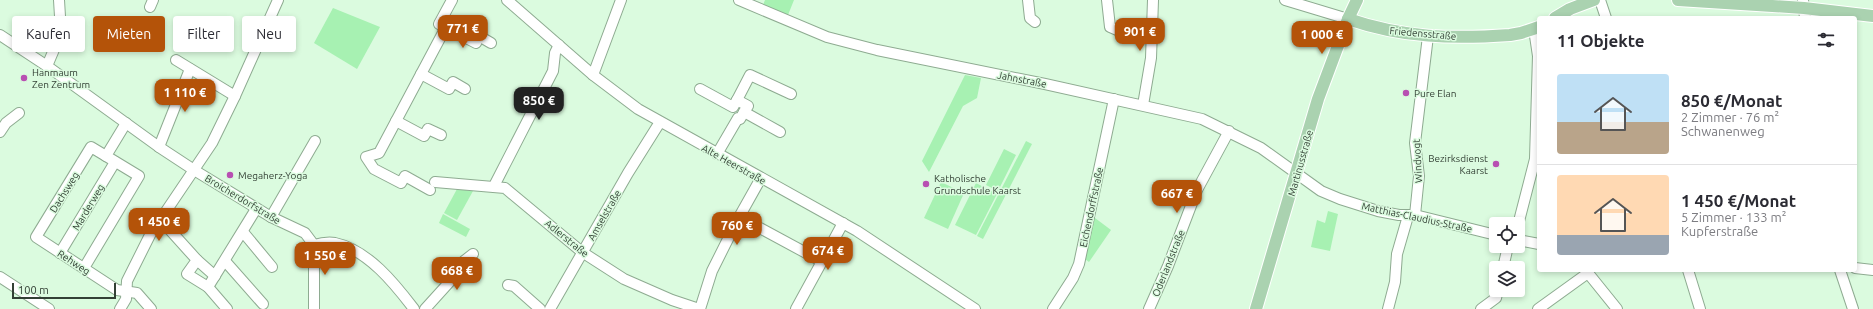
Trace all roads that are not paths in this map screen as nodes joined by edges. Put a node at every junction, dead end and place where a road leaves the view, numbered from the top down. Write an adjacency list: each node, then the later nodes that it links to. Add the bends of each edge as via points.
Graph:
1 (59, 0): 30 (street, via 61,33)
2 (278, 0): 38 (street)
3 (452, 0): 21 (street, via 439,24)
4 (506, 0): 28 (street, Alte Heerstraße)
5 (621, 0): 33 (street)
6 (739, 0): 39 (street, Jahnstraße, via 826,37)
7 (1028, 0): 20 (street, via 1030,18)
8 (1108, 0): 23 (street, via 1110,27)
9 (1153, 0): 41 (street, via 1151,58)
10 (1285, 0): 19 (street, Friedensstraße)
11 (1357, 0): 19 (main road, Martinusstraße)
12 (1594, 0): 16 (main road)
13 (1600, 0): 17 (street)
14 (1678, 0): 15 (main road)
15 (1804, 9): 18 (main road)
16 (1559, 16)
17 (1605, 16)
18 (1873, 16)
19 (1348, 19): 25 (main road, Friedensstraße, via 1384,30); 57 (main road, Martinusstraße, via 1320,93)
20 (1035, 22)
21 (446, 27): 27 (street, via 476,43 479,36); 32 (street)
22 (1536, 28): 25 (main road, Friedensstraße, via 1498,36); 26 (street)
23 (1117, 30)
24 (0, 35): 30 (street, Broicherdorfstraße)
25 (1428, 36): 61 (street, Windvogt, via 1415,143 1419,176)
26 (1537, 42)
27 (492, 43)
28 (559, 45): 33 (street, Alte Heerstraße); 59 (street, via 555,53 553,71)
29 (176, 60): 31 (street)
30 (47, 66): 46 (street, Broicherdorfstraße)
31 (190, 70): 38 (street); 52 (street)
32 (421, 74): 34 (street, via 449,89 453,82); 44 (street)
33 (593, 75): 45 (street, Alte Heerstraße, via 627,102)
34 (466, 89)
35 (700, 89): 40 (street)
36 (1537, 90): 63 (street, via 1535,158)
37 (791, 94): 40 (street, via 750,75)
38 (235, 96): 56 (street, via 212,143)
39 (1114, 99): 41 (street, Jahnstraße); 106 (street, Eichendorffstraße, via 1079,264 1073,278)
40 (735, 103): 43 (street, via 730,113); 43 (street, via 748,106)
41 (1143, 105): 47 (street, Jahnstraße, via 1202,119)
42 (19, 113): 48 (street, via 6,123)
43 (741, 115): 49 (street); 53 (street)
44 (396, 121): 50 (street, via 424,136 428,129); 59 (street, Adlerstraße, via 379,153 366,156 374,169 401,183 405,176 432,186)
45 (660, 122): 53 (street, Alte Heerstraße); 73 (street, Amselstraße)
46 (126, 123): 52 (street, Broicherdorfstraße); 54 (street)
47 (1229, 131): 57 (street, Jahnstraße, via 1261,148); 107 (street, Oderlandstraße, via 1198,190)
48 (0, 132)
49 (780, 132)
50 (441, 135)
51 (315, 141): 62 (street)
52 (160, 147): 56 (street, Broicherdorfstraße)
53 (717, 154): 58 (street, Alte Heerstraße)
54 (106, 156): 55 (street); 69 (street, Dachsweg, via 91,147)
55 (115, 162): 74 (street, Marderweg); 80 (street, via 139,176)
56 (194, 170): 60 (street, Broicherdorfstraße); 64 (street)
57 (1296, 174): 61 (street, Matthias-Claudius-Straße, via 1321,191 1340,198 1378,211); 108 (main road, Martinusstraße)
58 (761, 178): 65 (street); 66 (street, Alte Heerstraße)
59 (494, 186): 73 (street, Adlerstraße, via 513,193)
60 (256, 209): 62 (street, Broicherdorfstraße); 67 (street)
61 (1411, 216): 68 (street, Matthias-Claudius-Straße); 109 (street, Windvogt, via 1396,263 1395,282)
62 (271, 217): 71 (street, Broicherdorfstraße, via 305,233)
63 (1520, 217)
64 (160, 218): 76 (street); 91 (street, via 127,281)
65 (738, 219): 78 (street); 103 (street, via 712,272)
66 (843, 223): 78 (street); 105 (street, Alte Heerstraße)
67 (243, 232): 77 (street); 79 (street)
68 (1489, 233)
69 (36, 237): 74 (street, Rehweg)
70 (1525, 241): 72 (street)
71 (314, 244): 98 (street); 99 (street, via 335,243 369,261 392,280)
72 (1537, 244)
73 (582, 252): 102 (street, Amselstraße); 103 (street, Adlerstraße, via 624,279)
74 (60, 253): 80 (street, Rehweg)
75 (474, 254): 100 (street, via 464,261 454,277)
76 (197, 260): 87 (street); 90 (street, via 188,274)
77 (225, 261): 87 (street); 93 (street)
78 (821, 261): 104 (street)
79 (272, 267)
80 (84, 268): 91 (street, Rehweg, via 117,290)
81 (1857, 268): 82 (street)
82 (1873, 270)
83 (1587, 272): 111 (street)
84 (1589, 272): 112 (street)
85 (1689, 272): 113 (street)
86 (1841, 272): 114 (street)
87 (215, 276): 90 (street)
88 (0, 277): 94 (street)
89 (508, 285): 101 (street, via 514,286)
90 (208, 287): 97 (street)
91 (126, 291): 95 (street, via 126,299); 96 (street, Rehweg, via 138,293)
92 (1496, 297): 110 (street)
93 (263, 304)
94 (49, 309)
95 (120, 309)
96 (151, 309)
97 (226, 309)
98 (314, 309)
99 (414, 309)
100 (425, 309)
101 (540, 309)
102 (550, 309)
103 (699, 309)
104 (796, 309)
105 (975, 309)
106 (1052, 309)
107 (1149, 309)
108 (1256, 309)
109 (1388, 309)
110 (1481, 309)
111 (1538, 309)
112 (1617, 309)
113 (1700, 309)
114 (1853, 309)

